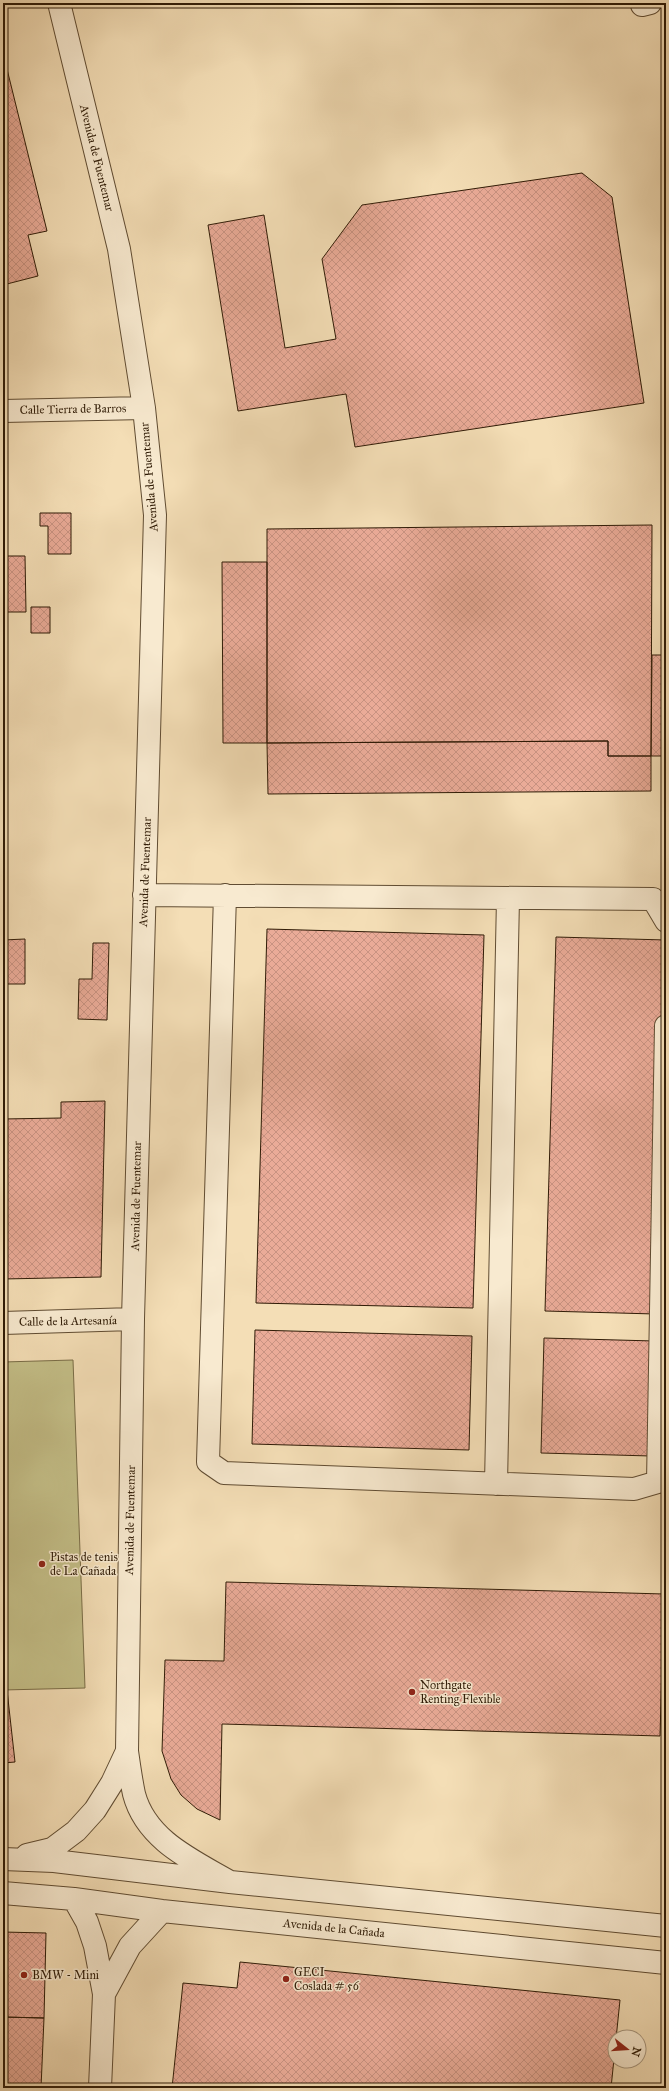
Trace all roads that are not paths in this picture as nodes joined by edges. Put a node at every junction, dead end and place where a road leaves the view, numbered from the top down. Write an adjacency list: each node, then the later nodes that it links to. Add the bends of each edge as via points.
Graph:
1 (59, 3): 4 (street, Avenida de Fuentemar, via 119,249)
2 (642, 3): 3 (street)
3 (650, 3)
4 (144, 408): 5 (street, Calle Tierra de Barros); 6 (street, Avenida de Fuentemar, via 155,516)
5 (3, 411)
6 (144, 895): 7 (street); 11 (street, Avenida de Fuentemar)
7 (225, 896): 8 (street); 13 (street, via 208,1462 224,1473)
8 (508, 898): 9 (street, via 653,899); 13 (street)
9 (666, 921)
10 (666, 1026): 13 (street, via 658,1482 634,1489)
11 (133, 1319): 12 (street, Calle de la Artesanía); 14 (street, Avenida de Fuentemar)
12 (3, 1323)
13 (496, 1484)
14 (127, 1751): 15 (street, Avenida de Fuentemar, via 95,1810 76,1831 52,1849); 16 (street, Avenida de Fuentemar, via 134,1795 149,1826 166,1843)
15 (6, 1859): 16 (street, via 54,1861)
16 (230, 1882): 20 (street)
17 (3, 1893): 18 (street, Avenida de la Cañada)
18 (74, 1898): 19 (street, Avenida de la Cañada); 22 (street, via 88,1922)
19 (162, 1911): 21 (street, Avenida de la Cañada); 22 (street, via 130,1946)
20 (666, 1926)
21 (666, 1963)
22 (104, 1994): 23 (street)
23 (100, 2088)

